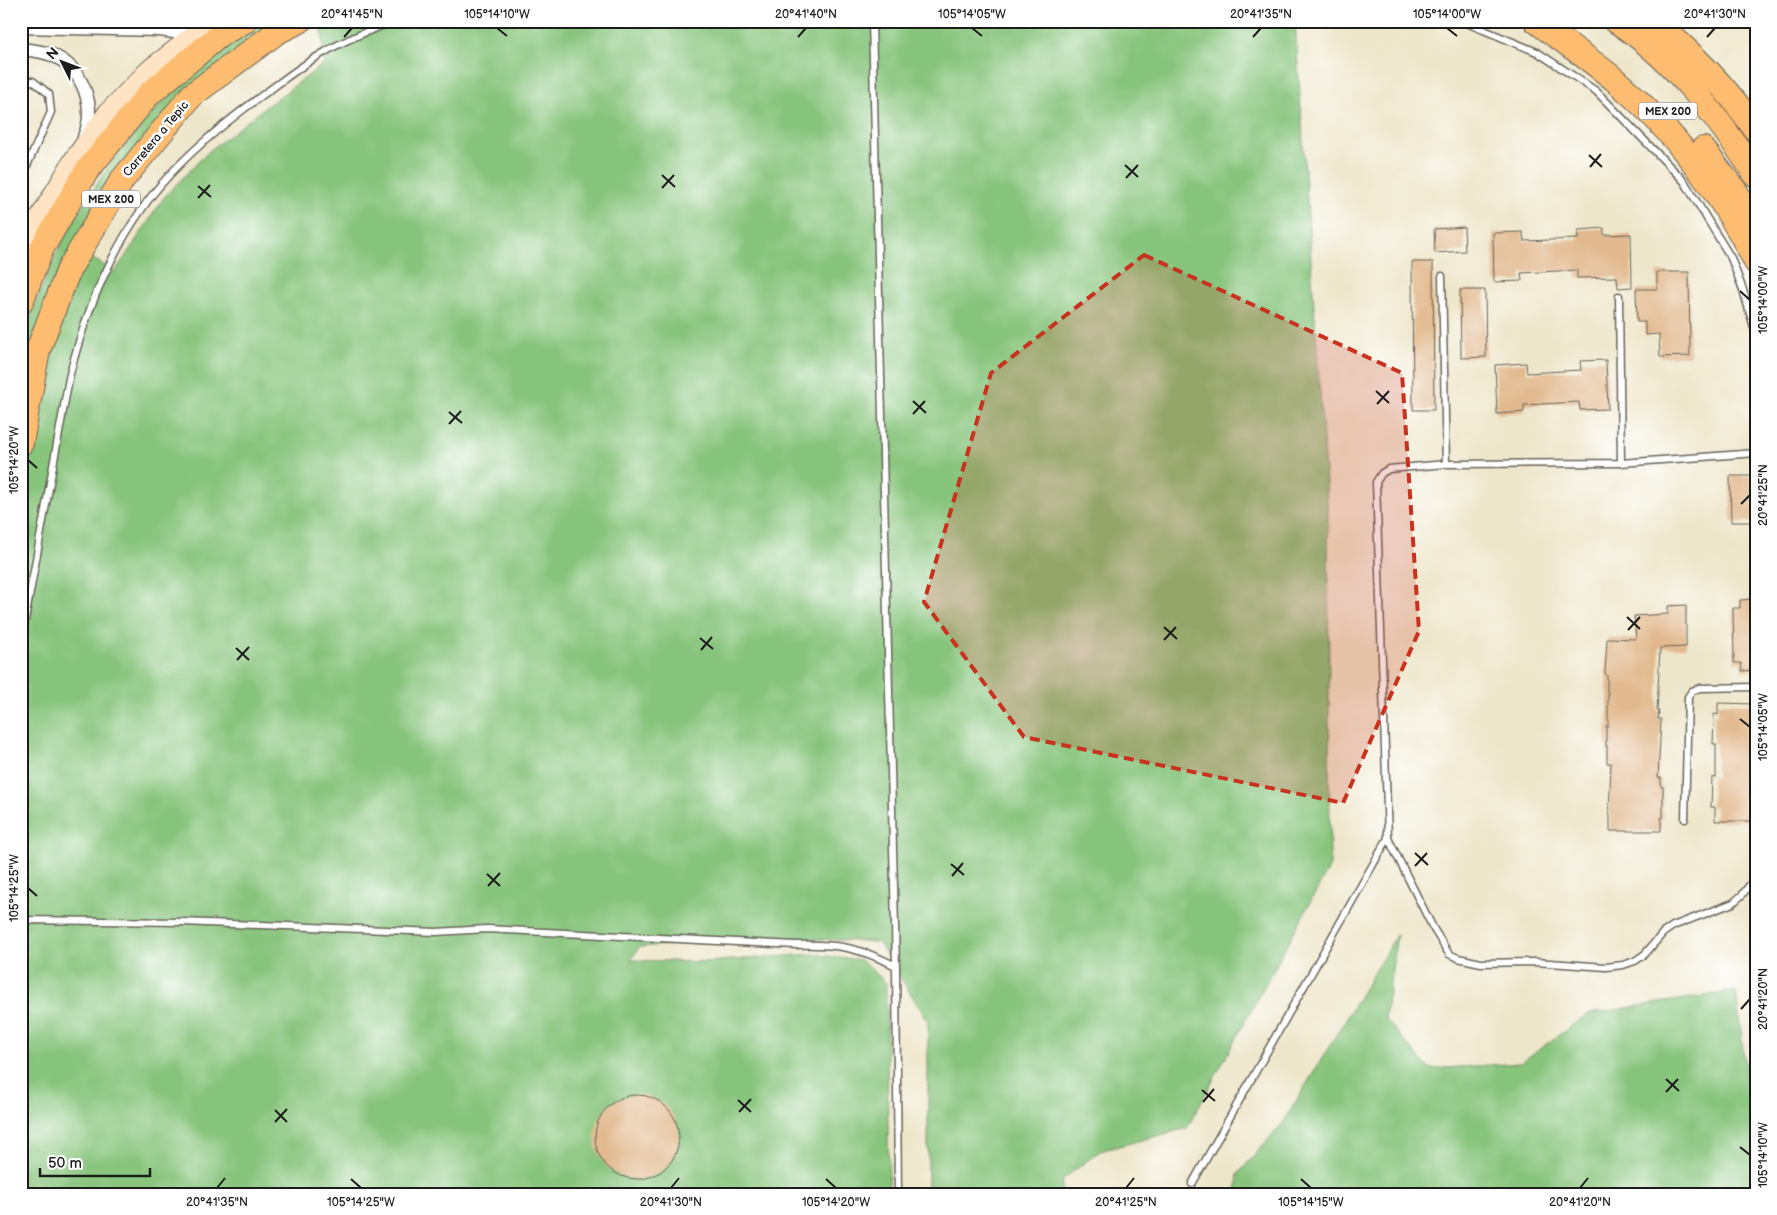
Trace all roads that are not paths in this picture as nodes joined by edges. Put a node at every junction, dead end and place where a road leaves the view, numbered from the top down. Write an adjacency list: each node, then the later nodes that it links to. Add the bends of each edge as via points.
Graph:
1 (214, 21): 12 (main road)
2 (244, 21): 25 (highway, MEX 200, via 222,34 149,94 86,172 41,250)
3 (300, 21): 27 (highway, Carretera a Tepic / MEX 200, via 277,32 192,95 122,180 69,269 38,350)
4 (394, 21): 31 (lane, via 325,51 238,112 159,187 133,223 104,274 78,340)
5 (872, 21): 37 (lane)
6 (1462, 21): 26 (lane, via 1536,52 1596,91 1684,181 1731,258)
7 (1536, 21): 22 (highway, via 1594,63 1636,99 1674,139 1729,213)
8 (1552, 21): 20 (highway, MEX 200, via 1595,46 1642,84 1689,131 1736,192)
9 (1616, 21): 17 (highway, MEX 200, via 1672,66 1727,132)
10 (1654, 21): 15 (highway, via 1713,76)
11 (24, 27): 12 (street, via 160,30); 13 (street)
12 (194, 35): 16 (main road, via 150,69 108,112)
13 (22, 50): 16 (street, via 51,54 62,60 71,67 82,85 90,108 89,120)
14 (21, 81): 18 (lane, via 33,81 49,94 51,112)
15 (1756, 130)
16 (74, 159): 19 (main road)
17 (1756, 175)
18 (21, 179)
19 (30, 216): 21 (main road)
20 (1756, 229)
21 (21, 252)
22 (1756, 262)
23 (1442, 276): 30 (lane)
24 (1619, 296): 29 (lane)
25 (21, 302)
26 (1756, 334)
27 (21, 443)
28 (1756, 454): 29 (lane)
29 (1621, 463): 30 (lane)
30 (1446, 464): 34 (lane, via 1389,469 1376,482)
31 (21, 642)
32 (1756, 686): 33 (lane, via 1700,688 1688,697)
33 (1685, 819)
34 (1388, 838): 35 (lane, via 1442,944 1458,958 1481,963 1623,965 1645,954 1673,926 1733,903); 38 (lane)
35 (1756, 878)
36 (21, 920): 37 (lane, via 182,922 436,932 487,929 823,944 854,948)
37 (896, 966): 39 (lane)
38 (1192, 1184)
39 (898, 1194)

